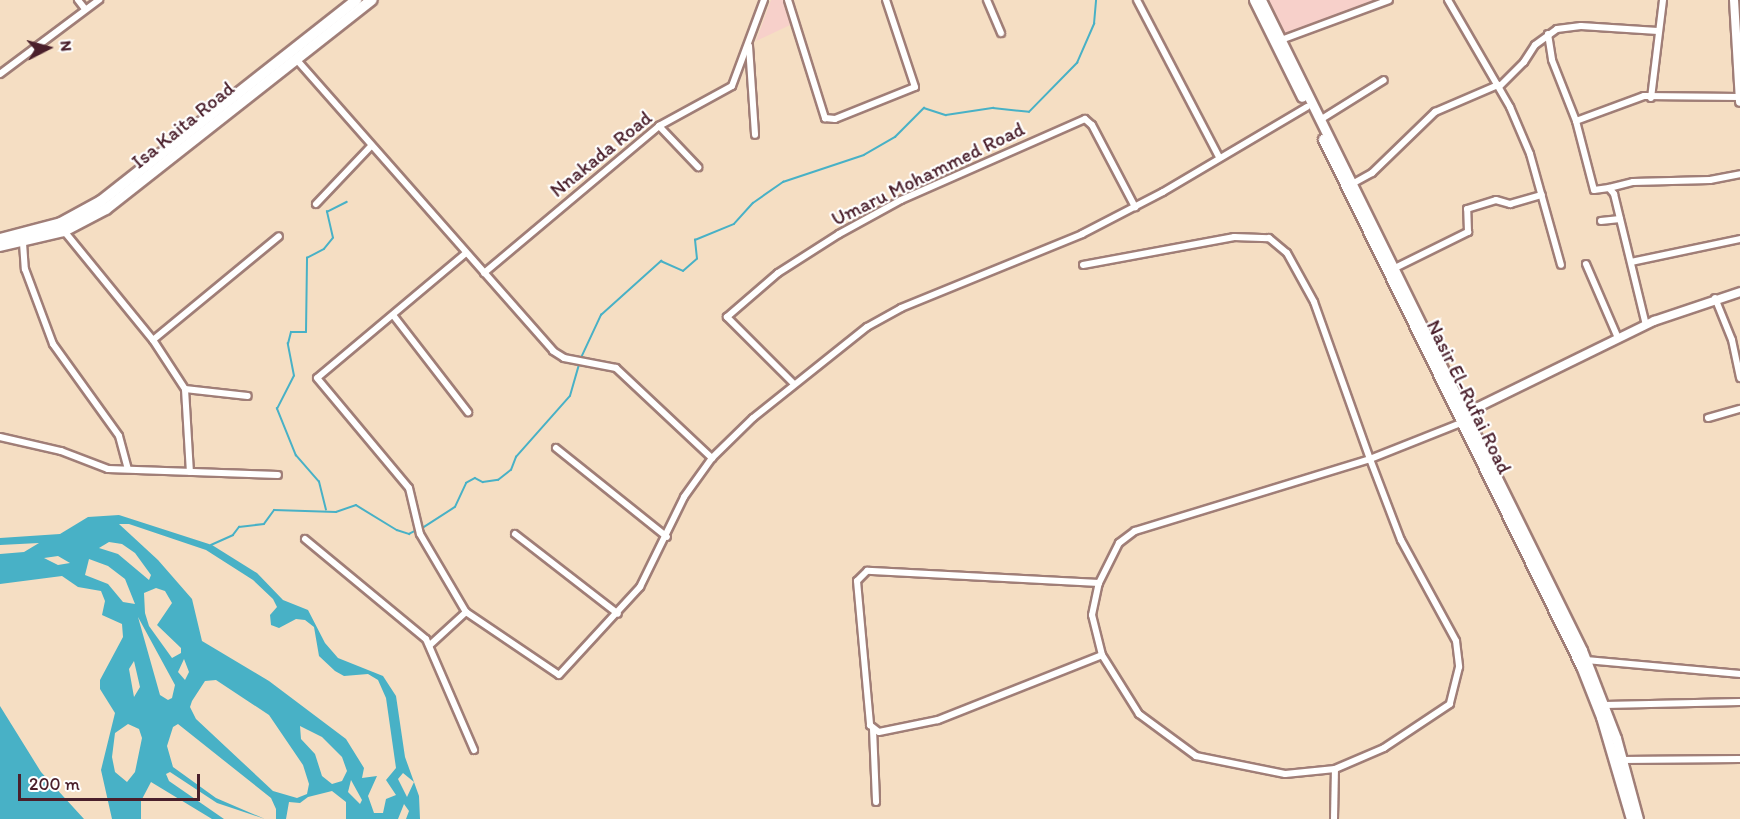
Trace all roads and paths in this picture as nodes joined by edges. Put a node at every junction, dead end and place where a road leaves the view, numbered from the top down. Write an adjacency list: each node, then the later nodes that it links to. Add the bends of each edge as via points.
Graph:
1 (78, 0): 17 (street)
2 (99, 0): 17 (street)
3 (356, 0): 38 (main road, Isa Kaita Road)
4 (372, 0): 23 (main road, Isa Kaita Road)
5 (764, 0): 22 (street, Nnakada Road)
6 (788, 0): 7 (street, via 825,118 835,119 915,87)
7 (886, 0)
8 (987, 0): 19 (street)
9 (1137, 0): 35 (street)
10 (1254, 0): 29 (main road, Nasir El-Rufai Road)
11 (1262, 0): 21 (main road, Nasir El-Rufai Road)
12 (1389, 0): 21 (street)
13 (1448, 0): 26 (street)
14 (1663, 0): 18 (street)
15 (1734, 0): 16 (street); 28 (street)
16 (1740, 0)
17 (85, 9): 24 (street)
18 (1658, 31): 20 (street, via 1581,26); 27 (street)
19 (1001, 33)
20 (1548, 34): 26 (street); 31 (street, via 1552,60)
21 (1281, 39): 30 (main road, Nasir El-Rufai Road)
22 (748, 43): 32 (street, Nnakada Road, via 732,86); 33 (street)
23 (296, 59): 34 (street); 38 (main road, Isa Kaita Road)
24 (0, 74)
25 (1384, 80): 30 (street)
26 (1498, 86): 39 (street, via 1435,111 1372,173); 41 (street, via 1530,154)
27 (1651, 98): 28 (street); 31 (street, via 1635,98)
28 (1739, 99)
29 (1307, 107): 35 (street); 39 (main road, Nasir El-Rufai Road)
30 (1320, 120): 39 (main road, Nasir El-Rufai Road)
31 (1576, 122): 40 (street, via 1594,190)
32 (659, 126): 36 (street); 58 (street, Nnakada Road)
33 (755, 135)
34 (371, 146): 42 (street); 52 (street)
35 (1219, 157): 43 (street)
36 (698, 167)
37 (1740, 174): 40 (street, via 1710,180 1633,182)
38 (137, 180): 46 (main road, Isa Kaita Road, via 106,209); 49 (main road, Isa Kaita Road, via 61,223)
39 (1351, 188): 57 (main road, Nasir El-Rufai Road); 62 (main road, Nasir El-Rufai Road)
40 (1609, 188): 44 (street)
41 (1542, 195): 56 (street); 57 (street, via 1510,204 1496,200 1467,209 1468,232)
42 (316, 204)
43 (1135, 207): 67 (street, via 1082,234 901,308 867,327); 67 (street, Umaru Mohammed Road, via 1092,125 1085,119 901,200 778,273 727,316)
44 (1620, 219): 45 (street); 53 (street)
45 (1601, 221)
46 (63, 231): 50 (main road, Isa Kaita Road); 65 (street)
47 (279, 236): 65 (street)
48 (1740, 238): 53 (street)
49 (0, 239)
50 (23, 243): 51 (main road, Isa Kaita Road); 78 (street, via 25,269 52,344 119,436)
51 (0, 246)
52 (466, 253): 58 (street); 61 (street)
53 (1631, 261): 63 (street)
54 (1586, 264): 64 (street)
55 (1083, 265): 77 (street, via 1234,237 1269,237 1287,253 1314,302)
56 (1561, 265)
57 (1392, 269): 62 (main road, Nasir El-Rufai Road)
58 (484, 273): 76 (street, via 553,351 616,368)
59 (1740, 292): 60 (street)
60 (1715, 298): 63 (street); 66 (street, via 1732,340)
61 (393, 315): 71 (street); 86 (street, via 317,378 406,483 420,534)
62 (1412, 316): 72 (main road, Nasir El-Rufai Road)
63 (1646, 325): 64 (street)
64 (1618, 338): 72 (street)
65 (153, 340): 68 (street)
66 (1740, 378)
67 (794, 384): 76 (street)
68 (185, 389): 69 (street); 79 (street)
69 (248, 396)
70 (1740, 409): 73 (street)
71 (468, 412)
72 (1463, 418): 77 (street); 84 (main road, Nasir El-Rufai Road)
73 (1708, 418)
74 (0, 437): 78 (street, via 61,451 96,466)
75 (556, 448): 82 (street)
76 (712, 458): 82 (street, via 684,497)
77 (1370, 459): 85 (street, via 1135,531 1119,543); 98 (street, via 1401,540 1456,641 1460,667 1450,704 1384,748)
78 (128, 469): 79 (street)
79 (190, 472): 80 (street)
80 (278, 475)
81 (515, 534): 87 (street)
82 (667, 537): 87 (street, via 640,587)
83 (305, 539): 88 (street, via 318,546)
84 (1539, 571): 90 (main road, Nasir El-Rufai Road); 101 (main road, Nasir El-Rufai Road, via 1601,717)
85 (1099, 583): 89 (street, via 1092,615); 94 (street, via 861,574 856,581 861,648)
86 (466, 612): 87 (street, via 559,675); 88 (street)
87 (618, 614)
88 (430, 645): 95 (street)
89 (1102, 655): 94 (street, via 938,720 887,733); 98 (street, via 1139,714 1196,756 1285,774)
90 (1586, 660): 91 (street); 93 (main road, Nasir El-Rufai Road)
91 (1740, 674)
92 (1740, 702): 93 (street)
93 (1605, 705): 97 (main road, Nasir El-Rufai Road)
94 (873, 729): 99 (street)
95 (474, 750)
96 (1740, 759): 97 (street)
97 (1622, 760): 102 (main road, Nasir El-Rufai Road)
98 (1335, 769): 100 (street)
99 (876, 802)
100 (1334, 819)
101 (1630, 819)
102 (1638, 819)

